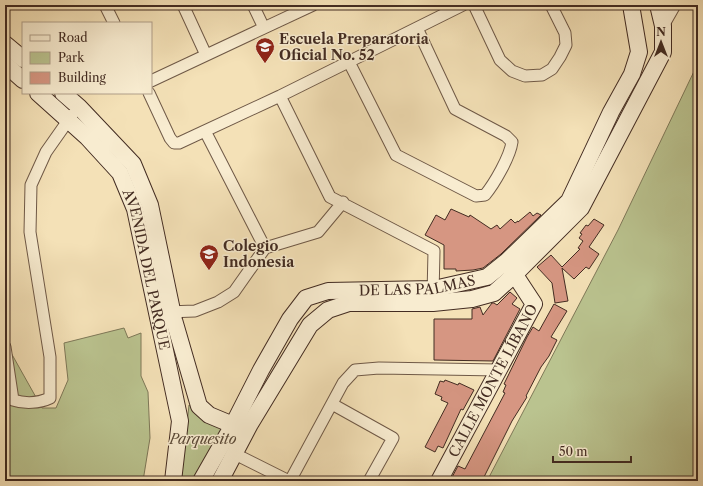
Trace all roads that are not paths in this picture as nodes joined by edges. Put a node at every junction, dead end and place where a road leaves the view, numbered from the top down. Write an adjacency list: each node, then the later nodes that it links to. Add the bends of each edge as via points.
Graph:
1 (105, 5): 11 (street)
2 (183, 5): 16 (street)
3 (253, 5): 13 (street)
4 (313, 5): 13 (street)
5 (463, 5): 14 (street)
6 (474, 5): 7 (street, via 500,60 512,71 526,76 542,75 552,69 566,45 566,33)
7 (552, 5)
8 (631, 5): 30 (street, DE LAS PALMAS, via 639,52 632,74 611,112)
9 (658, 5): 12 (street, DE LAS PALMAS)
10 (675, 5): 12 (street)
11 (114, 22)
12 (663, 26): 30 (street, DE LAS PALMAS, via 663,52)
13 (264, 28): 16 (street)
14 (417, 28): 18 (street); 18 (street, via 455,109 506,136 512,142 511,151 485,195 476,196 396,155)
15 (5, 44): 17 (street)
16 (206, 55): 21 (street)
17 (22, 58)
18 (349, 62): 25 (street)
19 (5, 64): 20 (street)
20 (22, 79)
21 (152, 81)
22 (39, 94): 27 (street, AVENIDA DEL PARQUE)
23 (64, 94): 26 (street, AVENIDA DEL PARQUE)
24 (149, 94): 28 (street, via 174,143)
25 (280, 96): 28 (street); 29 (street, via 330,197)
26 (79, 107): 27 (street); 34 (street, AVENIDA DEL PARQUE, via 133,164 150,205)
27 (68, 120): 34 (street, AVENIDA DEL PARQUE, via 88,137 120,173 135,209); 35 (street, via 46,152 31,185 30,232 50,357 50,398 21,403 13,400)
28 (205, 131): 31 (street)
29 (344, 202): 31 (street, via 318,232); 33 (street, via 434,251)
30 (575, 204): 32 (street, DE LAS PALMAS)
31 (265, 248): 34 (street, via 234,292 196,311)
32 (510, 268): 33 (street, DE LAS PALMAS, via 494,293 472,299); 37 (street, CALLE MONTE LÍBANO, via 534,304)
33 (433, 296): 36 (street, DE LAS PALMAS, via 328,291 306,298 290,319); 38 (street, DE LAS PALMAS, via 349,302 328,310 310,325)
34 (165, 312): 40 (street, AVENIDA DEL PARQUE, via 199,406 209,415); 42 (street, AVENIDA DEL PARQUE, via 180,422)
35 (5, 347)
36 (260, 370): 38 (street); 40 (street, DE LAS PALMAS)
37 (499, 370): 39 (street, via 355,370 343,383); 47 (street, CALLE MONTE LÍBANO)
38 (278, 379): 41 (street, DE LAS PALMAS)
39 (332, 404): 45 (street); 46 (street, via 393,438)
40 (233, 425): 43 (street, DE LAS PALMAS)
41 (235, 454): 44 (street); 45 (street)
42 (173, 481)
43 (200, 481)
44 (220, 481)
45 (290, 481)
46 (369, 481)
47 (439, 481)

